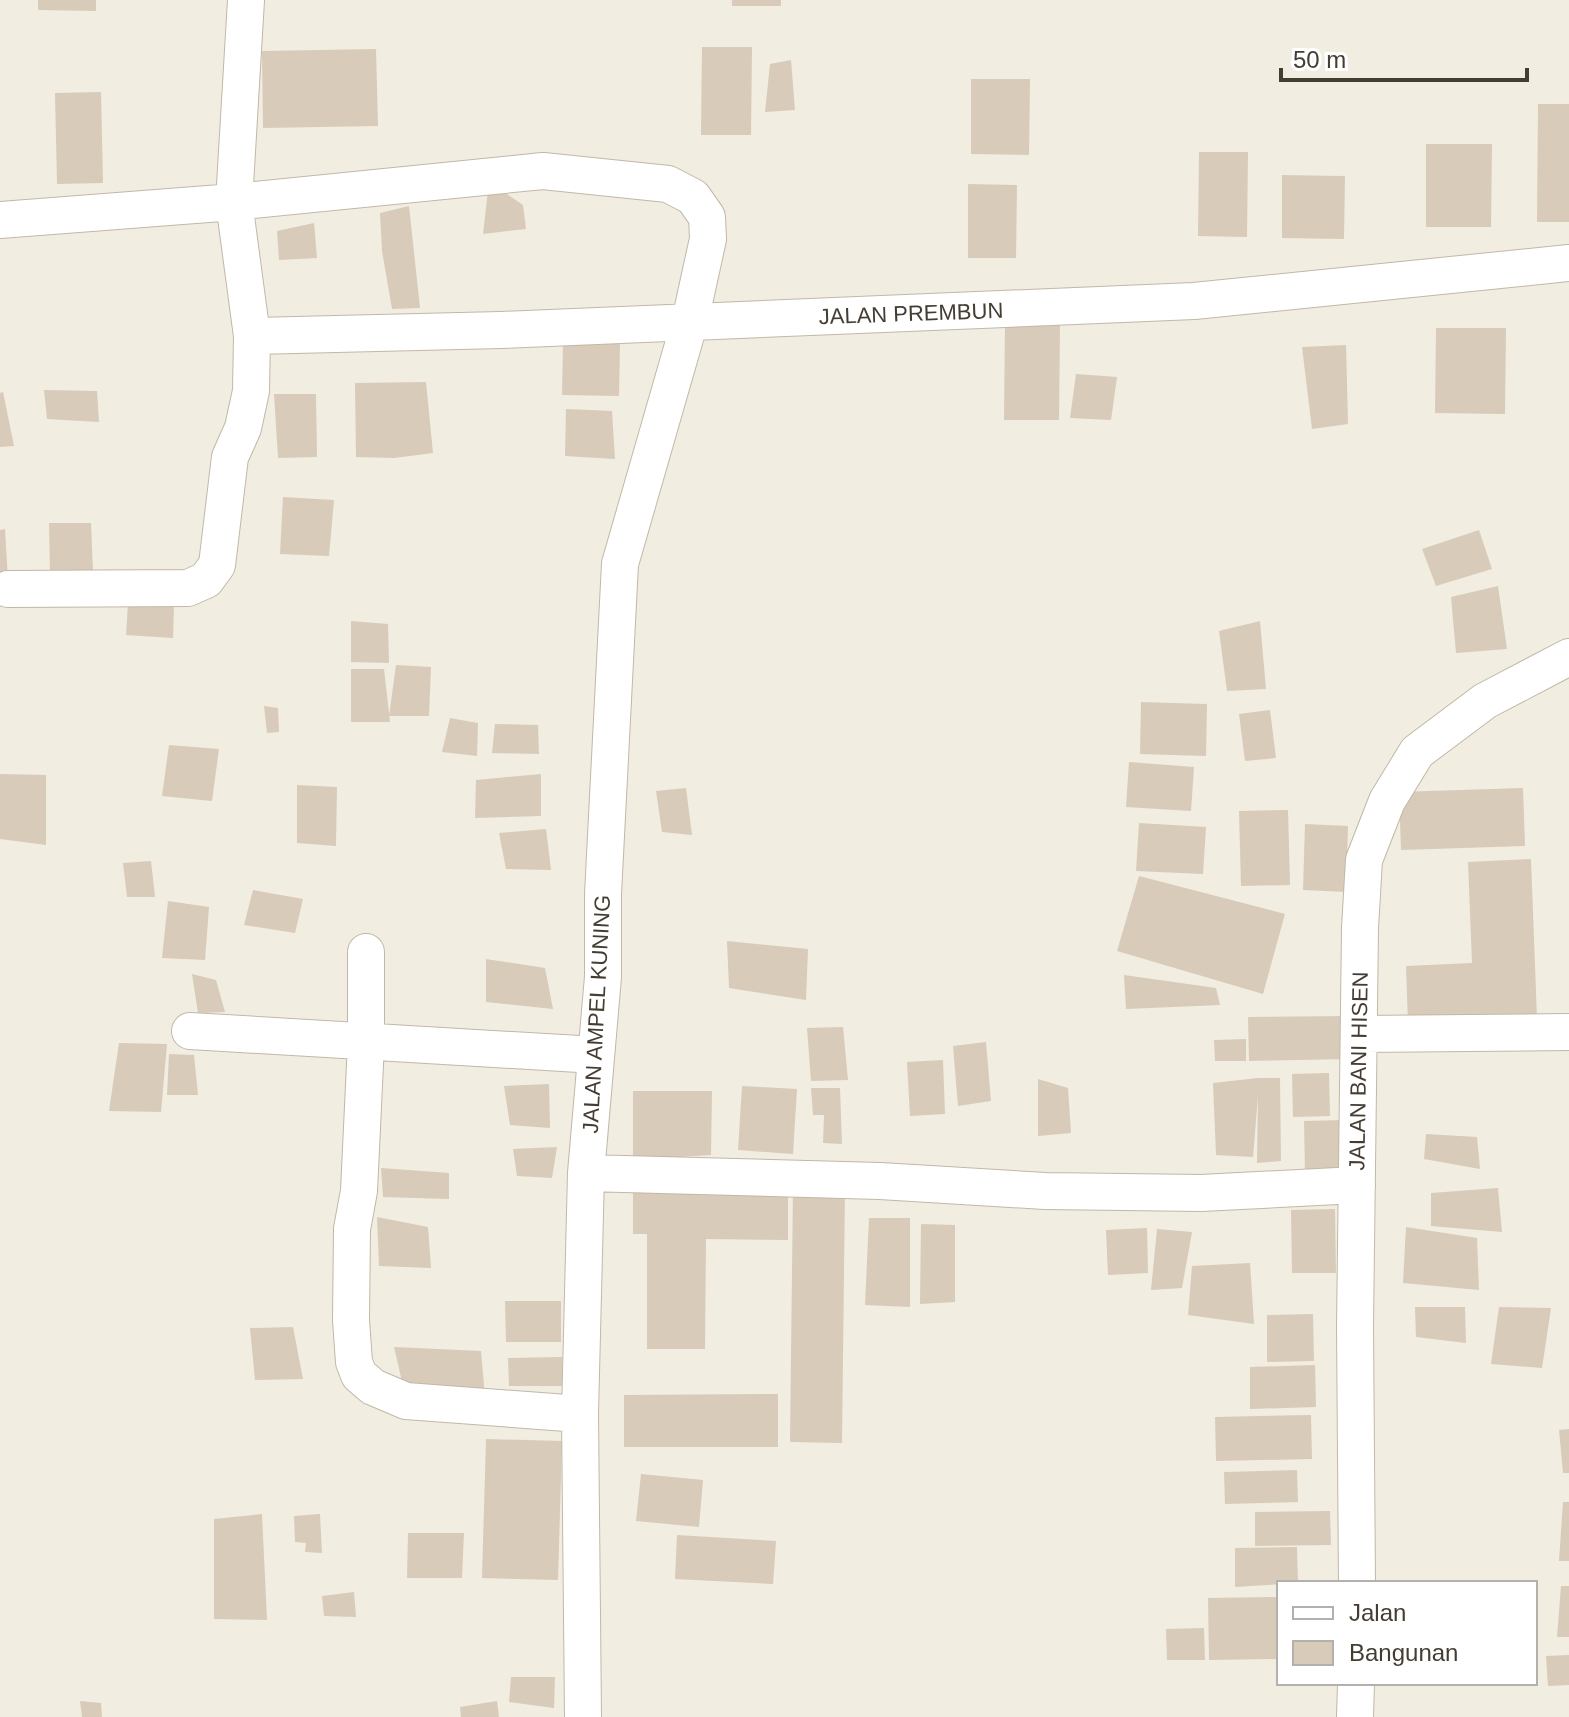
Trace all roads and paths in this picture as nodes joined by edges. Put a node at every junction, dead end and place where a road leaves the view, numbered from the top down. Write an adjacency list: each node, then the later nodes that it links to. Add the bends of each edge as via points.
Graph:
1 (246, 0): 2 (street)
2 (234, 202): 3 (street, JALAN AMPEL KUNING); 5 (street, JALAN AMPEL KUNING, via 543,171 668,184 693,197 709,229); 6 (street)
3 (0, 220)
4 (1569, 263): 5 (street, JALAN PREMBUN, via 1194,301)
5 (690, 321): 6 (street, JALAN PREMBUN); 14 (street, JALAN AMPEL KUNING, via 620,564)
6 (252, 336): 7 (street, via 251,391 230,457 217,565 206,580 179,589)
7 (8, 589)
8 (1569, 657): 12 (street, JALAN BANI HISEN, via 1485,701 1417,752 1387,801 1364,860)
9 (366, 952): 13 (street)
10 (190, 1031): 13 (street)
11 (1569, 1032): 12 (street)
12 (1359, 1034): 16 (street, JALAN BANI HISEN)
13 (366, 1043): 14 (street); 17 (street, via 359,1191 352,1229 351,1320 359,1375 406,1401)
14 (596, 1055): 15 (street, JALAN AMPEL KUNING)
15 (586, 1173): 16 (street, via 1045,1191 1201,1193); 17 (street, JALAN AMPEL KUNING)
16 (1357, 1185): 18 (street, JALAN BANI HISEN)
17 (580, 1414): 20 (street, JALAN AMPEL KUNING)
18 (1357, 1581)
19 (1356, 1685): 21 (street)
20 (583, 1717)
21 (1355, 1717)

